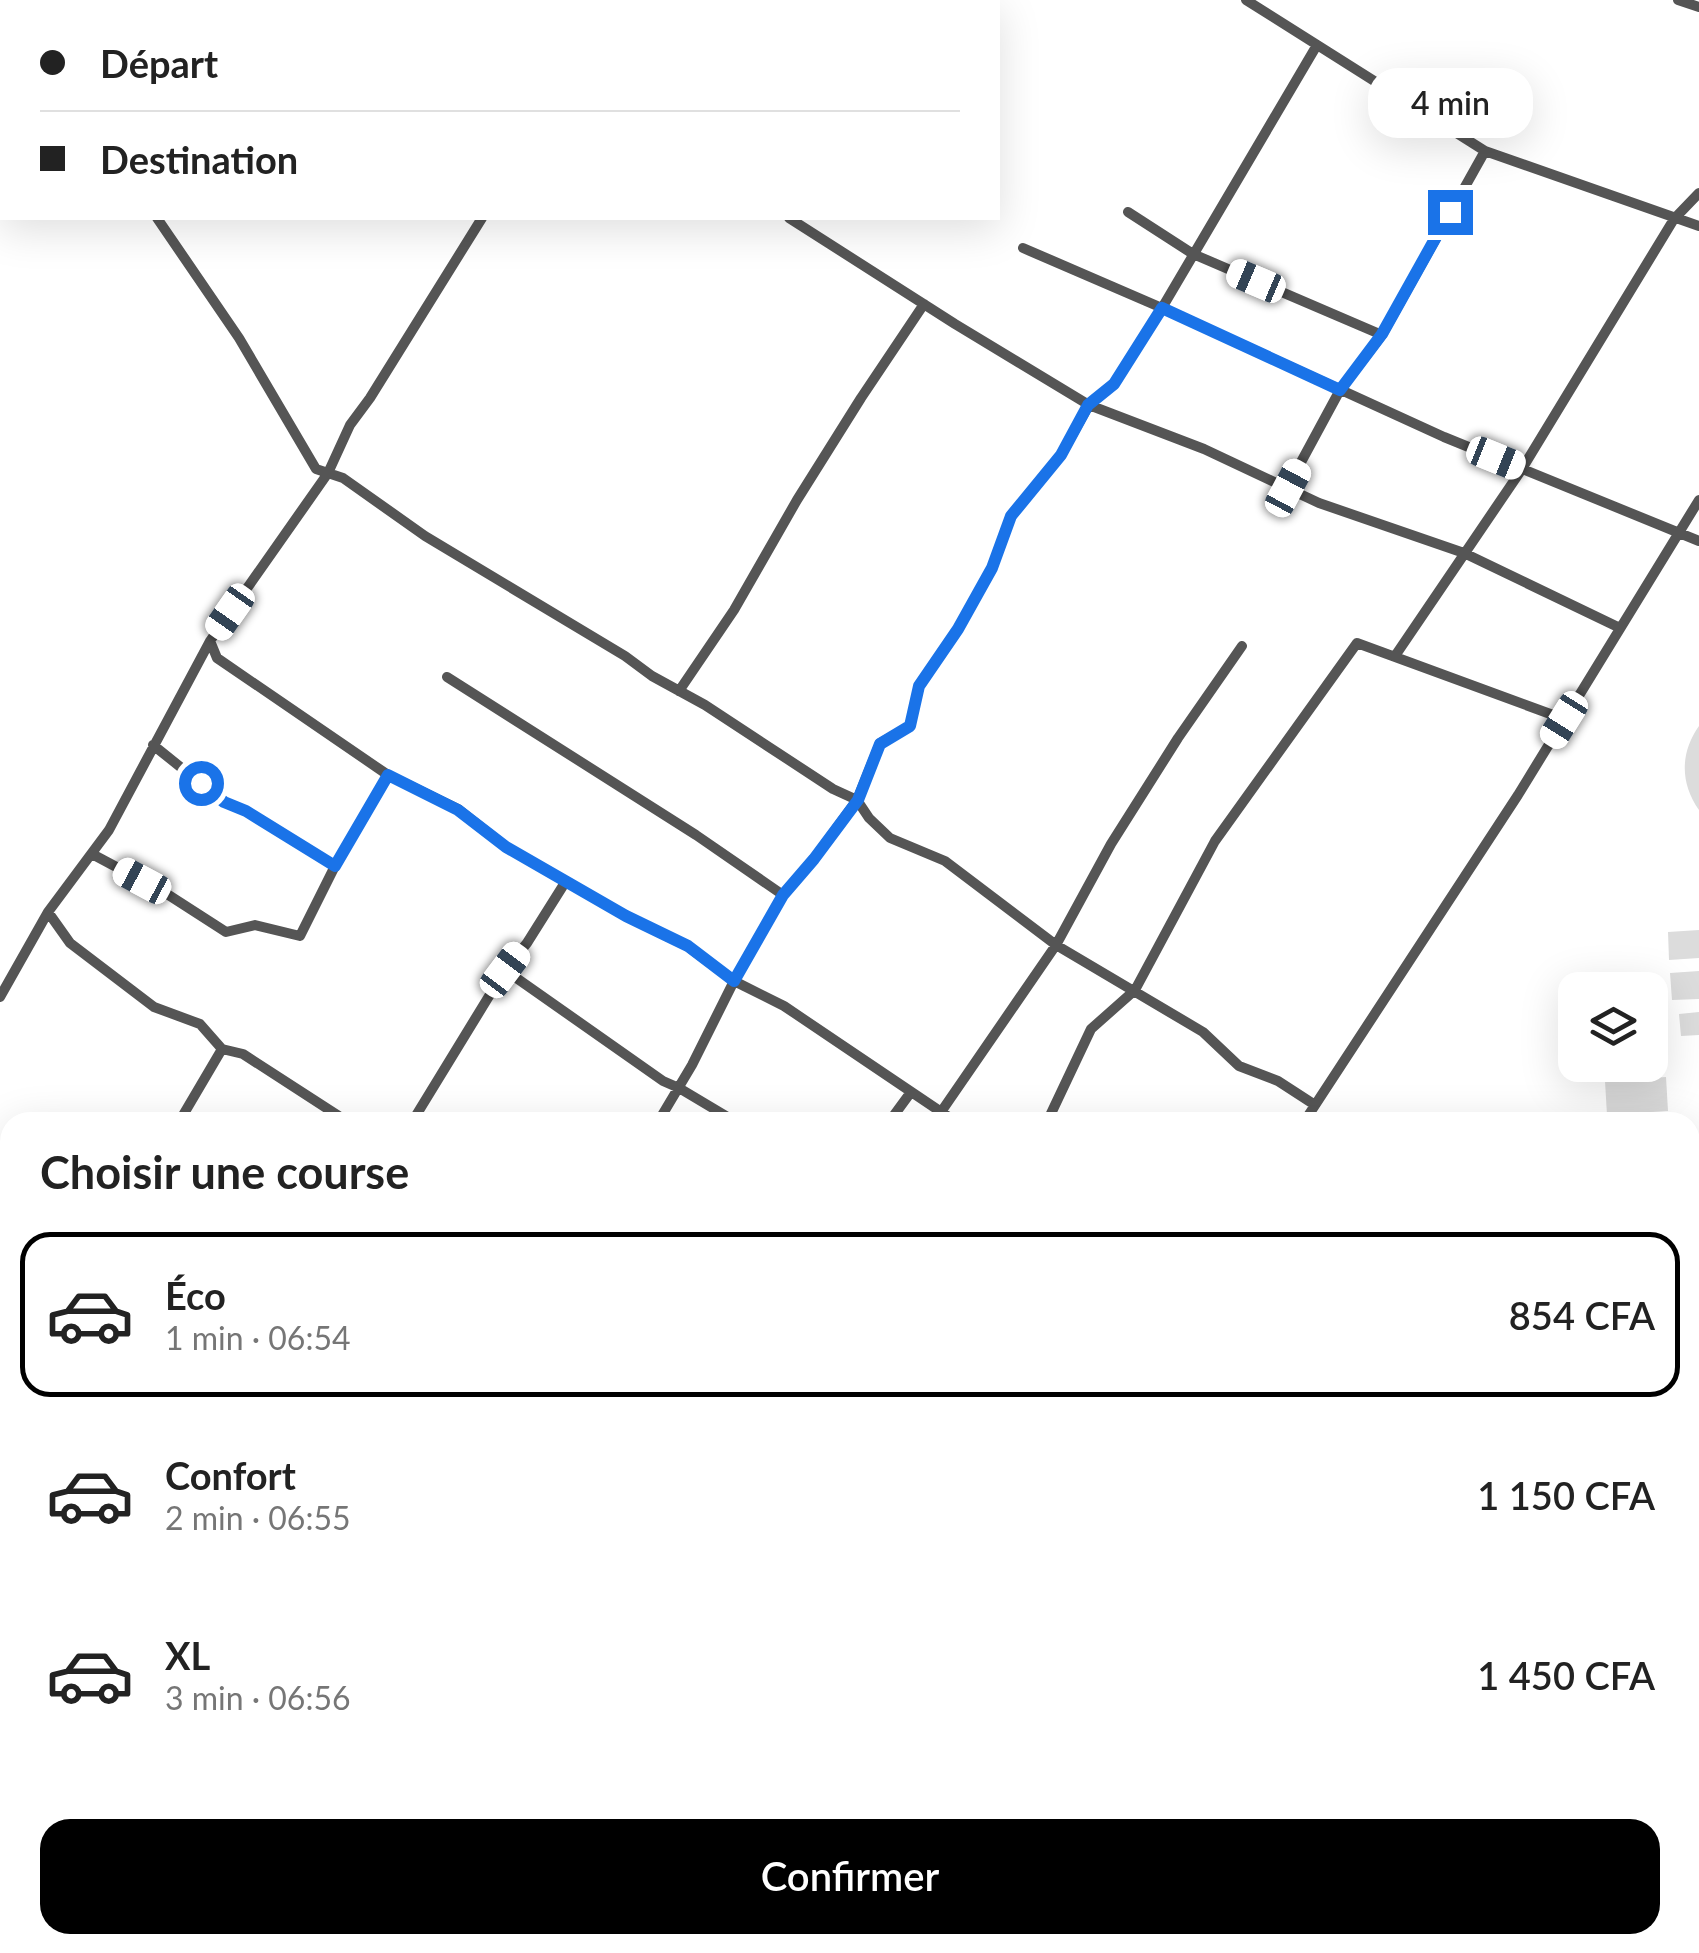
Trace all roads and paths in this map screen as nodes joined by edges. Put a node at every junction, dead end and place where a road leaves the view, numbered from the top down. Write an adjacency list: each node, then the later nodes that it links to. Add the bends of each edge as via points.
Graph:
1 (1246, 0): 4 (street)
2 (1678, 0): 3 (street)
3 (1699, 7)
4 (1317, 45): 5 (street); 14 (street)
5 (1484, 151): 8 (street); 17 (street)
6 (1699, 193): 8 (street)
7 (1128, 212): 14 (street)
8 (1674, 219): 12 (street); 20 (street)
9 (158, 220): 21 (street, via 239,338 316,469)
10 (481, 220): 21 (street, via 350,425)
11 (792, 220): 15 (street)
12 (1699, 226)
13 (1023, 248): 16 (street)
14 (1193, 254): 16 (street); 17 (street)
15 (924, 304): 19 (street); 32 (street)
16 (1162, 308): 18 (street); 19 (street, via 1114,384)
17 (1382, 334): 18 (street)
18 (1340, 390): 20 (street); 22 (street)
19 (1088, 405): 22 (street); 36 (street, via 1061,455 1011,516 992,568 919,686 910,726 880,744)
20 (1522, 469): 24 (street); 26 (street)
21 (328, 473): 28 (street); 32 (street)
22 (1288, 488): 26 (street)
23 (1699, 500): 24 (street)
24 (1679, 533): 25 (street); 27 (street)
25 (1699, 541)
26 (1464, 553): 27 (street); 30 (street)
27 (1620, 628): 33 (street)
28 (210, 640): 34 (street); 35 (street, via 217,658)
29 (1242, 646): 42 (street, via 1110,844)
30 (1394, 656): 33 (street); 45 (street, via 1357,644 1215,841)
31 (446, 677): 40 (street)
32 (679, 691): 36 (street)
33 (1564, 720): 50 (street)
34 (154, 744): 37 (street); 38 (street, via 224,802)
35 (388, 775): 38 (street); 39 (street, via 458,810)
36 (858, 800): 40 (street); 42 (street, via 890,838 945,861)
37 (92, 854): 38 (street, via 226,932 255,925 300,936); 41 (street)
38 (335, 866)
39 (566, 881): 43 (street); 44 (street, via 688,946)
40 (783, 895): 44 (street)
41 (48, 912): 46 (street); 47 (street, via 70,943 154,1007 200,1024)
42 (1056, 945): 45 (street); 57 (street)
43 (505, 970): 48 (street); 53 (street)
44 (734, 981): 48 (street); 49 (street, via 784,1006)
45 (1135, 990): 50 (street, via 1203,1032 1239,1066 1278,1080); 58 (street, via 1091,1029)
46 (0, 997)
47 (222, 1049): 51 (street); 52 (street, via 242,1054)
48 (679, 1088): 54 (street); 55 (street)
49 (911, 1092): 56 (street); 57 (street)
50 (1315, 1105): 59 (street)
51 (185, 1112)
52 (332, 1112)
53 (418, 1112)
54 (664, 1112)
55 (719, 1112)
56 (896, 1112)
57 (941, 1112)
58 (1052, 1112)
59 (1310, 1112)

